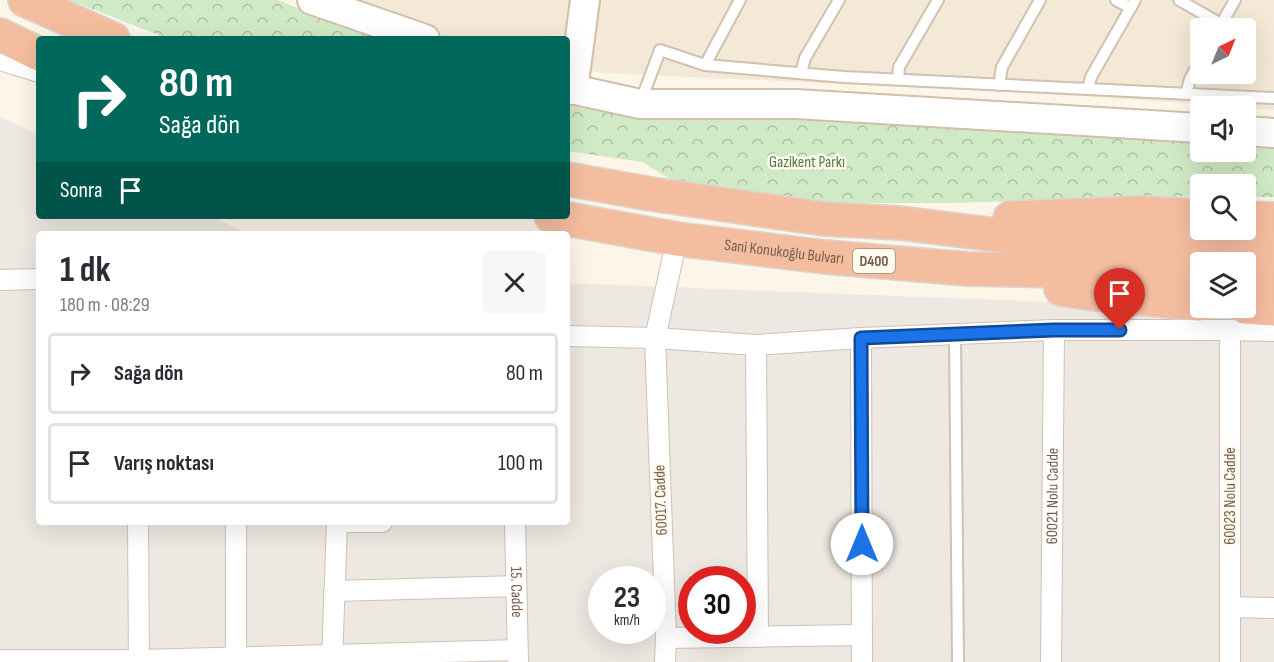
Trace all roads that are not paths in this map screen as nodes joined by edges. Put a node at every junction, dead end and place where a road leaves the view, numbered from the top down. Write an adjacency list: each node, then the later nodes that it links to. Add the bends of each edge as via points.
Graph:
1 (25, 0): 14 (highway)
2 (312, 0): 15 (street)
3 (585, 0): 23 (street)
4 (741, 0): 17 (lane)
5 (839, 0): 19 (lane, via 805,58)
6 (938, 0): 20 (lane, via 899,67)
7 (1040, 0): 22 (lane, via 1002,67)
8 (1116, 0): 11 (lane)
9 (1179, 0): 12 (lane)
10 (1235, 0): 13 (lane)
11 (1133, 4): 24 (lane, via 1090,77)
12 (1207, 18)
13 (1225, 18)
14 (106, 36)
15 (416, 36)
16 (11, 47): 18 (street)
17 (705, 65): 19 (lane); 27 (lane, via 660,50)
18 (36, 69)
19 (801, 73): 20 (lane)
20 (898, 79): 22 (lane)
21 (1190, 79): 25 (lane)
22 (999, 85): 24 (lane)
23 (570, 89): 27 (street)
24 (1088, 89): 25 (lane)
25 (1186, 94): 26 (lane)
26 (1274, 98)
27 (640, 104): 28 (street, via 796,104)
28 (1190, 127)
29 (1256, 132): 30 (street)
30 (1274, 133)
31 (570, 180): 36 (highway, D400, via 824,219 900,223 1021,238)
32 (1256, 218): 34 (highway)
33 (567, 219): 35 (highway, Sani Konukoğlu Bulvarı / D400)
34 (1274, 219)
35 (676, 239): 38 (highway, Sani Konukoğlu Bulvarı / D400); 51 (street, 60017. Cadde)
36 (1201, 246): 37 (highway, D400); 38 (highway, Sani Konukoğlu Bulvarı / D400)
37 (1274, 250)
38 (968, 269): 43 (highway, via 1040,286)
39 (1256, 277): 40 (highway)
40 (1274, 278)
41 (36, 279): 42 (street)
42 (0, 280)
43 (1190, 303)
44 (1274, 309): 45 (highway)
45 (1256, 314)
46 (1238, 318): 47 (street); 48 (street); 61 (street, 60023 Nolu Cadde)
47 (1054, 330): 49 (street); 75 (street, 60021 Nolu Cadde)
48 (1274, 331)
49 (955, 334): 52 (street); 74 (lane)
50 (570, 336): 51 (street)
51 (655, 338): 53 (street); 58 (street, 60017. Cadde)
52 (861, 338): 53 (street); 63 (street)
53 (756, 345): 64 (street)
54 (138, 525): 71 (street)
55 (236, 525): 68 (street)
56 (337, 525): 60 (street)
57 (515, 525): 59 (street, 15. Cadde)
58 (663, 566)
59 (516, 586): 60 (street); 67 (street, 15. Cadde)
60 (334, 591): 69 (street)
61 (1230, 607): 62 (street); 76 (street, 60023 Nolu Cadde)
62 (1274, 608)
63 (862, 635): 64 (street); 73 (street)
64 (758, 637): 65 (street)
65 (666, 638)
66 (666, 644): 72 (street, 60017. Cadde)
67 (518, 656): 69 (street)
68 (236, 657): 69 (street); 71 (street)
69 (332, 658)
70 (0, 660): 71 (street)
71 (139, 661)
72 (665, 662)
73 (862, 662)
74 (958, 662)
75 (1051, 662)
76 (1230, 662)

